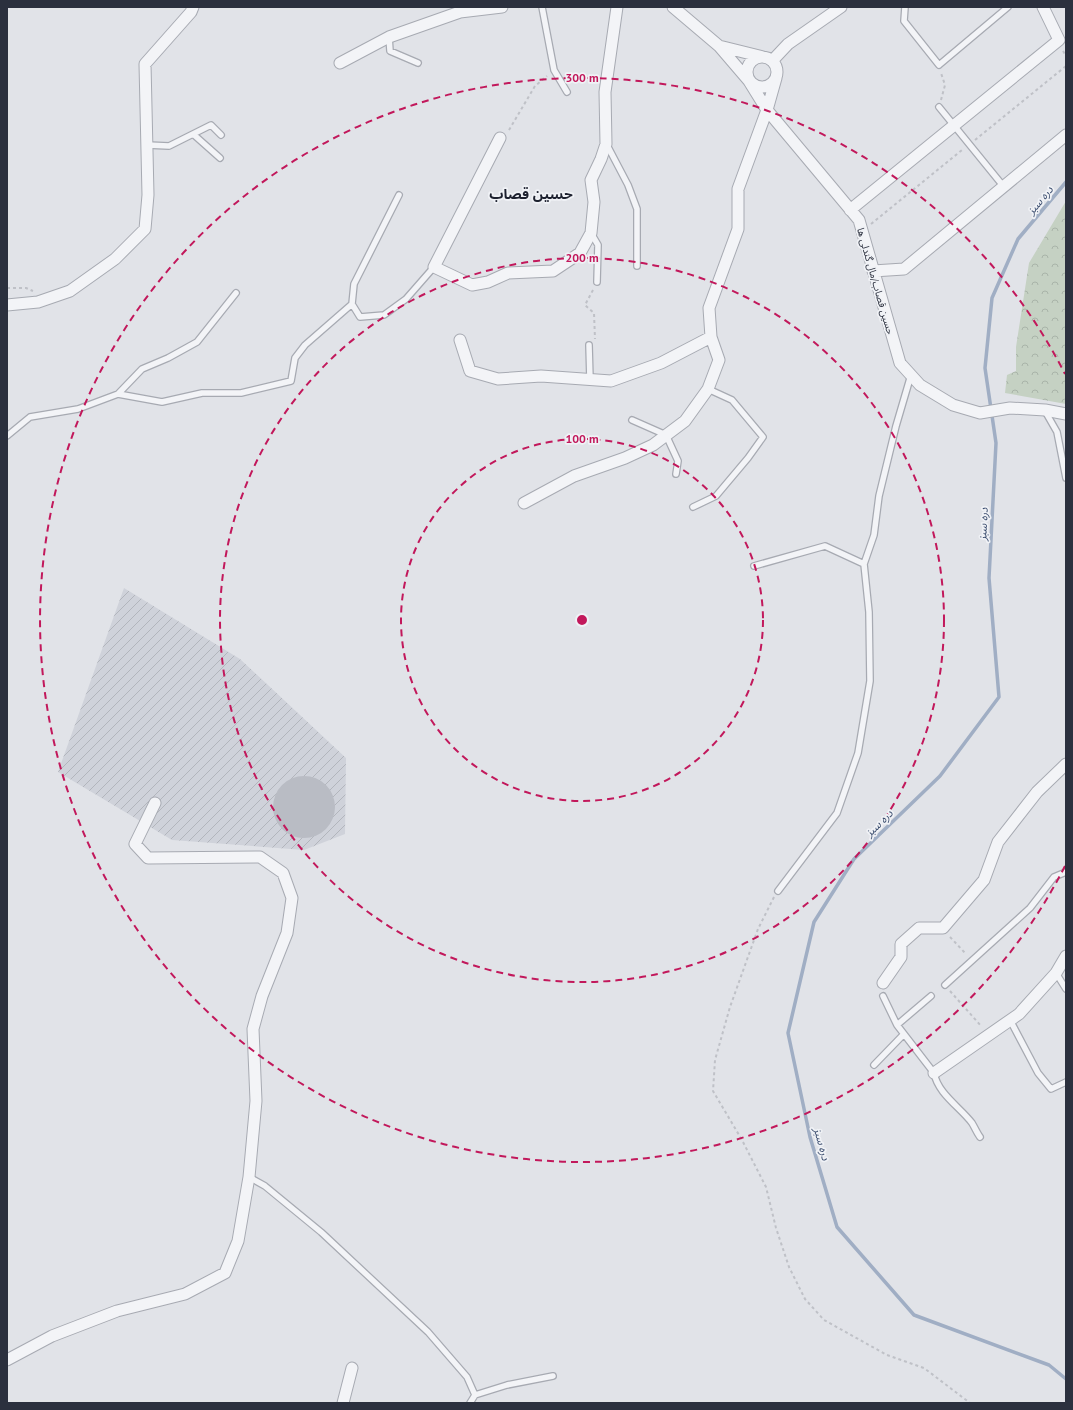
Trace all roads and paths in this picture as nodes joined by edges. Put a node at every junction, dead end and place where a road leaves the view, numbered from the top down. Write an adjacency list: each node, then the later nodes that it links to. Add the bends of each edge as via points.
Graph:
1 (193, 7): 29 (street, via 145,64)
2 (502, 7): 10 (street)
3 (542, 7): 17 (lane)
4 (617, 7): 28 (street, via 605,92)
5 (673, 7): 12 (street, حسین قصاب/مال گندلی ها)
6 (841, 7): 13 (street)
7 (905, 7): 16 (lane, via 904,21)
8 (1008, 7): 16 (lane)
9 (1043, 7): 23 (street, via 1058,40)
10 (460, 10): 11 (street)
11 (389, 37): 14 (street); 15 (lane, via 390,51)
12 (719, 46): 13 (street); 19 (street, حسین قصاب/مال گندلی ها)
13 (767, 59): 18 (street, via 777,69); 19 (street, via 754,59 748,67)
14 (340, 63)
15 (418, 63)
16 (939, 65): 21 (path, via 945,85)
17 (554, 70): 20 (lane); 27 (path, via 535,86 509,130)
18 (776, 78): 19 (street, via 770,85 761,88); 22 (street)
19 (749, 81): 22 (street, حسین قصاب/مال گندلی ها)
20 (567, 92)
21 (939, 107): 23 (lane)
22 (767, 110): 33 (street, حسین قصاب/مال گندلی ها); 42 (street, via 738,189 738,229 709,308)
23 (954, 126): 31 (lane); 33 (street)
24 (193, 134): 25 (lane, via 211,124); 29 (lane, via 169,146); 30 (lane)
25 (221, 135)
26 (1066, 136): 31 (street)
27 (500, 138): 36 (street)
28 (606, 144): 34 (street, via 591,180 594,202); 35 (lane, via 628,185 637,209)
29 (146, 145): 41 (street, via 148,195 145,229 115,259 70,291 38,302)
30 (220, 158)
31 (1004, 187): 37 (street, via 904,269)
32 (399, 195): 40 (lane, via 354,284)
33 (850, 210): 37 (street, حسین قصاب/مال گندلی ها, via 859,220)
34 (591, 233): 36 (street, via 580,253 553,271 508,273 472,286); 38 (lane, via 598,245)
35 (637, 266)
36 (434, 267): 40 (lane, via 406,299 384,315 360,317)
37 (873, 272): 45 (street, حسین قصاب/مال گندلی ها, via 900,363)
38 (597, 282): 44 (path, via 585,305 594,312 595,343)
39 (236, 293): 48 (lane, via 197,342 142,369)
40 (352, 304): 48 (lane, via 305,345 294,358 291,382 241,393 202,393 162,402)
41 (7, 305)
42 (711, 337): 46 (street, via 661,363 612,381); 47 (street, via 718,360)
43 (460, 340): 46 (street, via 470,371 498,379 541,376)
44 (589, 345): 46 (lane)
45 (911, 375): 49 (street, حسین قصاب/مال گندلی ها, via 920,385 953,405 980,413 1010,408); 58 (lane, via 879,496 874,535)
46 (590, 380)
47 (708, 388): 52 (street, via 685,421); 57 (lane, via 732,400 763,437 716,496)
48 (118, 394): 53 (lane, via 78,409 30,417)
49 (1045, 410): 50 (street); 55 (lane, via 1057,432)
50 (1066, 414)
51 (632, 420): 52 (lane)
52 (666, 435): 54 (lane, via 678,461); 56 (street, via 639,452 574,476)
53 (7, 436)
54 (676, 474)
55 (1066, 478)
56 (524, 503)
57 (693, 507)
58 (864, 564): 59 (lane, via 825,546); 63 (lane, via 869,612 870,681 858,753 838,812)
59 (754, 566)
60 (1066, 764): 64 (street, via 1037,792 998,842 984,880)
61 (156, 803): 81 (street, via 135,844 148,858 260,857 283,873 292,898 287,933 262,996 253,1029 256,1101)
62 (1066, 872): 66 (lane, via 1054,877 1030,908)
63 (778, 891): 88 (path, via 758,929 730,1007 716,1060 713,1091 766,1187 789,1267 805,1299 824,1320 887,1355 924,1368)
64 (943, 928): 66 (path); 68 (street, via 919,928 901,944 901,957)
65 (1066, 956): 67 (street)
66 (972, 961): 69 (lane)
67 (1056, 973): 70 (lane); 73 (street, via 1019,1014)
68 (883, 983)
69 (945, 986): 76 (path)
70 (1066, 989)
71 (882, 996): 74 (lane)
72 (931, 996): 74 (lane)
73 (1010, 1020): 76 (street); 79 (lane, via 1038,1073 1051,1089)
74 (897, 1025): 75 (lane)
75 (904, 1034): 77 (lane); 78 (lane)
76 (989, 1035): 78 (street)
77 (874, 1065)
78 (934, 1073): 80 (lane, via 936,1081 948,1098 972,1123)
79 (1066, 1082)
80 (980, 1137)
81 (249, 1177): 82 (street, via 238,1241 224,1273 185,1294 118,1311 52,1336); 85 (lane, via 265,1186 321,1232 428,1332 467,1377)
82 (7, 1360)
83 (352, 1368): 86 (street)
84 (554, 1376): 85 (lane, via 507,1385)
85 (475, 1395): 87 (lane)
86 (343, 1403)
87 (470, 1403)
88 (970, 1403)

